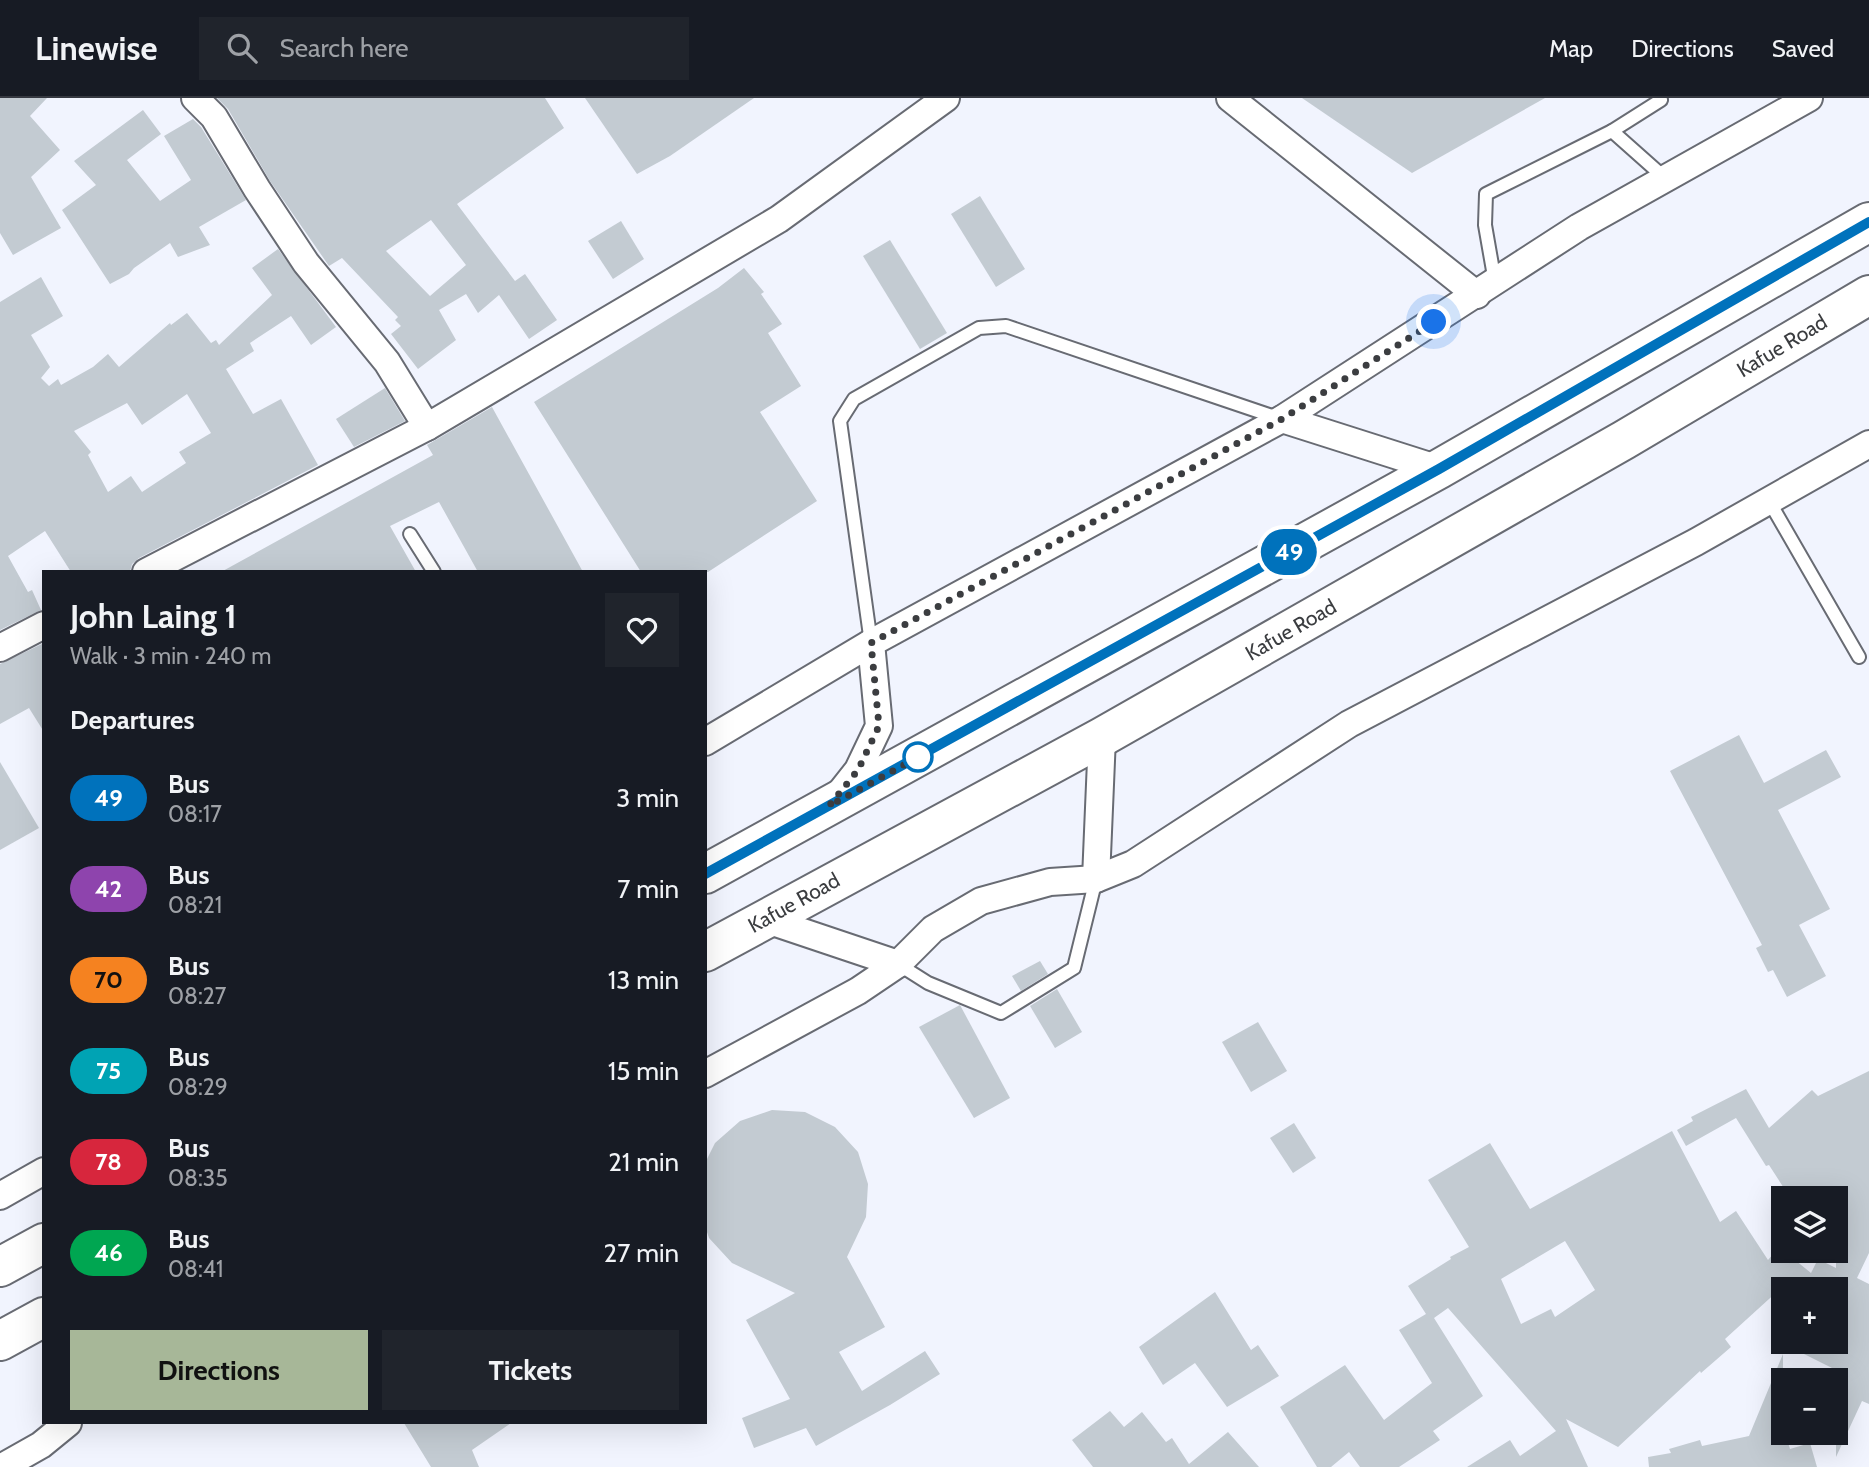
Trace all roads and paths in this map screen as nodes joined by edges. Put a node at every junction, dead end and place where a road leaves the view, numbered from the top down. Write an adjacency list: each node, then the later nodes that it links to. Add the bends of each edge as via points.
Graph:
1 (194, 98): 12 (street, via 214,117 306,263 387,362)
2 (946, 98): 12 (street, via 779,219)
3 (1230, 98): 9 (street)
4 (1809, 98): 7 (street)
5 (1661, 100): 6 (lane)
6 (1612, 131): 7 (lane); 9 (lane, via 1486,194)
7 (1666, 179): 9 (street, via 1579,227)
8 (1869, 222): 14 (main road)
9 (1486, 289): 11 (street)
10 (1869, 295): 23 (main road, Kafue Road)
11 (1282, 419): 14 (street); 20 (street); 20 (lane, via 1006,326 979,328 855,399 840,421)
12 (428, 427): 17 (street)
13 (1869, 444): 15 (street)
14 (1439, 469): 25 (main road)
15 (1769, 501): 22 (lane); 27 (street, via 1349,724 1133,864)
16 (410, 534): 18 (lane)
17 (150, 570)
18 (433, 570)
19 (42, 626): 21 (street)
20 (871, 643): 24 (street); 25 (street, via 879,726 858,770)
21 (0, 648)
22 (1859, 657)
23 (1102, 737): 27 (street); 28 (main road, Kafue Road)
24 (707, 741)
25 (829, 806): 26 (main road)
26 (707, 873)
27 (1096, 879): 30 (street, via 1050,881 981,901 933,929); 30 (lane, via 1074,968 1001,1013 928,983)
28 (764, 919): 29 (main road, Kafue Road); 30 (street)
29 (707, 951)
30 (898, 964): 31 (street, via 858,992)
31 (707, 1073)
32 (42, 1172): 33 (street)
33 (0, 1196)
34 (42, 1244): 35 (main road)
35 (0, 1267)
36 (42, 1318): 37 (main road)
37 (0, 1341)
38 (67, 1424): 39 (street)
39 (46, 1456): 40 (street)
40 (2, 1467)

